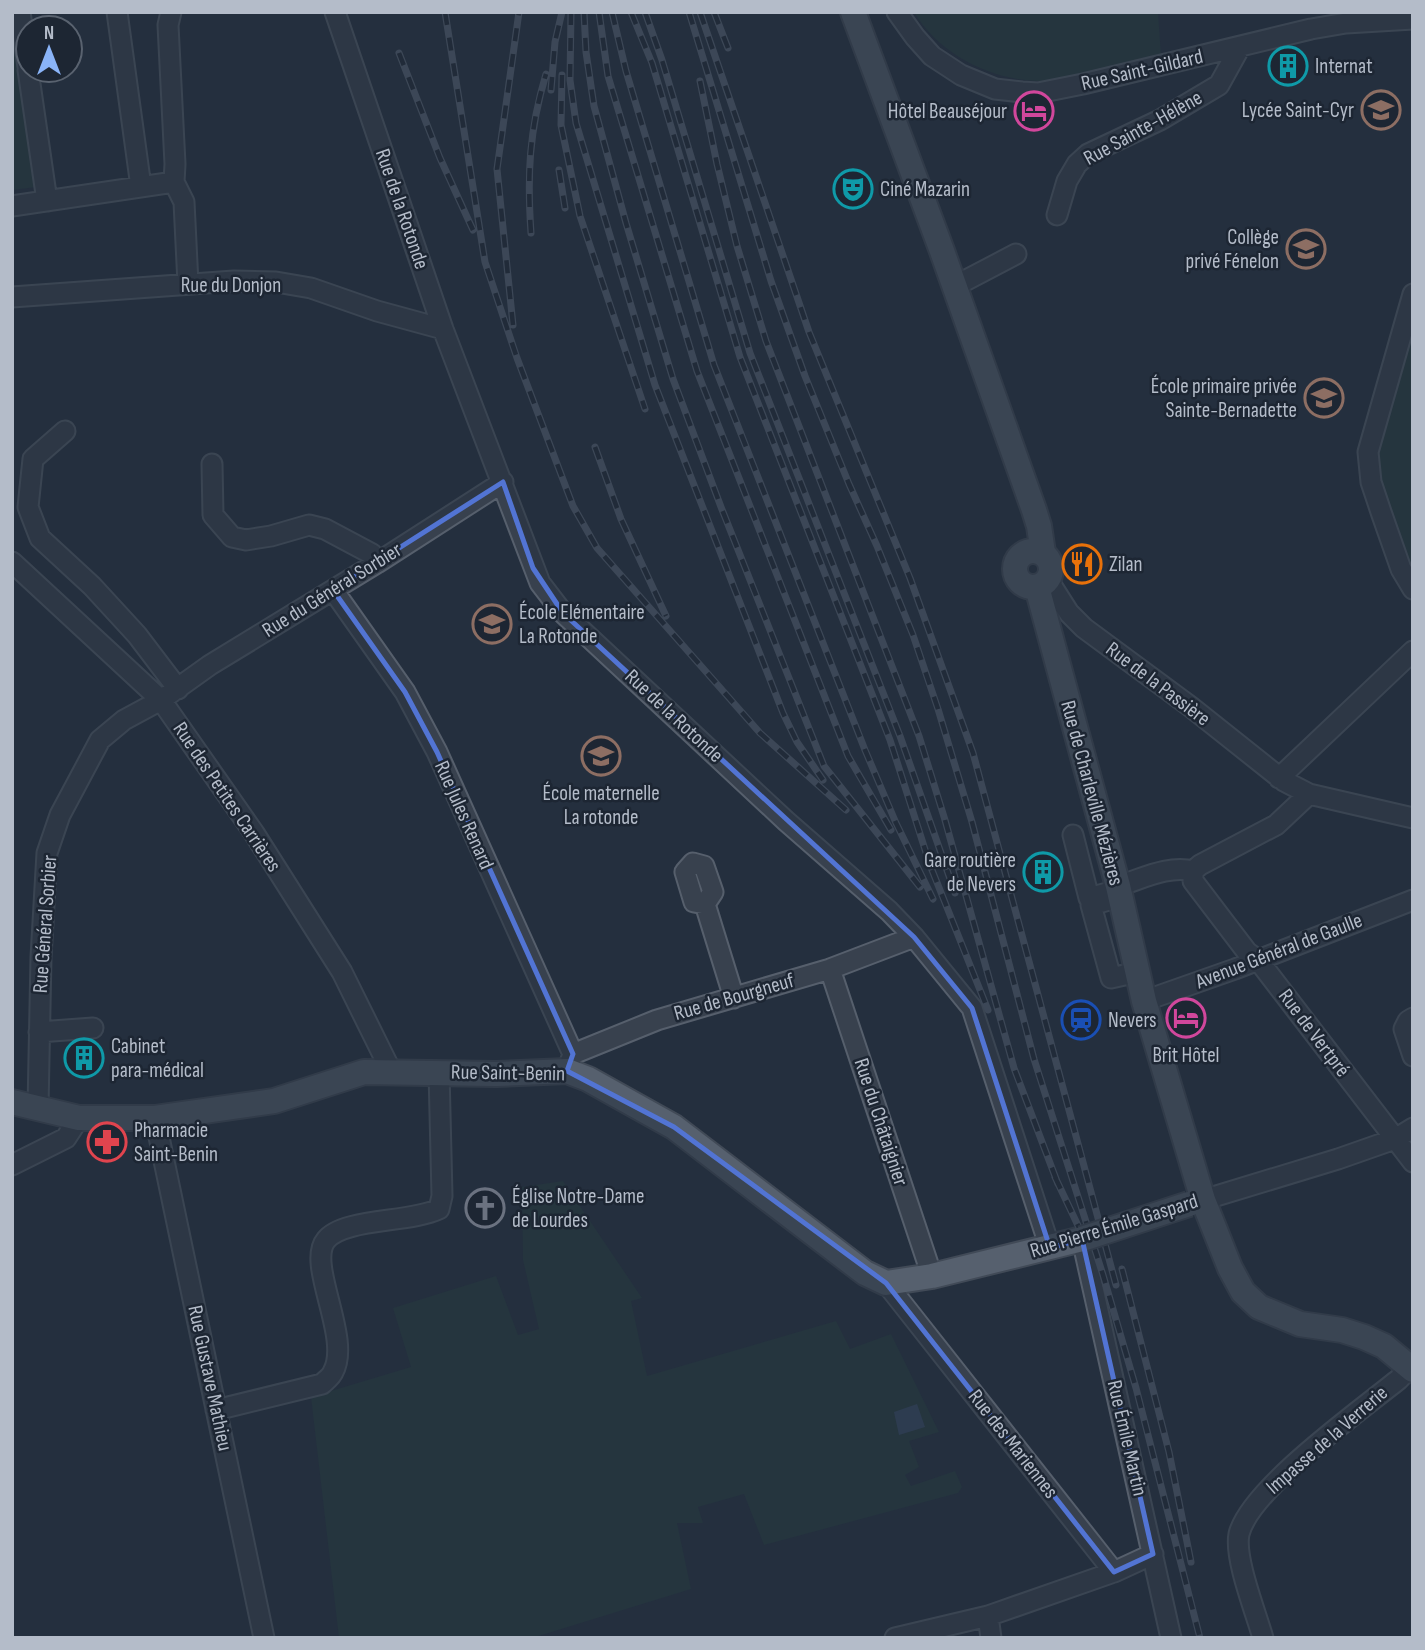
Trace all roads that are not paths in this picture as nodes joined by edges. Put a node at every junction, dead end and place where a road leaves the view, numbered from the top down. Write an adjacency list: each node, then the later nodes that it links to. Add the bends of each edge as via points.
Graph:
1 (117, 12): 10 (street)
2 (171, 12): 9 (street)
3 (335, 12): 19 (street, Rue de la Rotonde)
4 (853, 12): 16 (main road)
5 (897, 12): 7 (street, Rue Saint-Gildard, via 942,63 995,89 1022,92 1083,84)
6 (1413, 19): 7 (street, Rue Saint-Gildard, via 1346,23)
7 (1240, 47): 13 (street, Rue Sainte-Hélène, via 1219,85 1077,164)
8 (30, 84): 11 (street)
9 (174, 182): 10 (street); 15 (street, via 184,202)
10 (141, 187): 11 (street)
11 (47, 201): 12 (street)
12 (12, 206)
13 (1057, 215)
14 (1016, 254): 16 (street)
15 (188, 284): 18 (street, Rue du Donjon); 19 (street, Rue du Donjon, via 276,282 312,288)
16 (955, 286): 23 (main road, via 1034,510)
17 (1413, 294): 27 (street, via 1368,452 1371,482 1401,569)
18 (12, 297)
19 (443, 329): 22 (street, Rue de la Rotonde)
20 (65, 430): 30 (street, via 33,459 28,508 40,538 136,635)
21 (212, 464): 25 (street, via 212,514 232,537 246,540 309,525 372,554)
22 (503, 481): 25 (street, Rue du Général Sorbier); 39 (street, Rue de la Rotonde, via 533,568 563,613)
23 (1039, 546): 26 (main road, via 1051,562 1051,574); 26 (main road, via 1018,558 1015,572 1024,585)
24 (12, 562): 30 (street, Rue des Petites Carrières)
25 (377, 563): 28 (street, Rue du Général Sorbier)
26 (1042, 583): 31 (street, Rue de la Passière, via 1084,628); 36 (main road, Rue de Charleville Mézières)
27 (1413, 589)
28 (332, 590): 30 (street, Rue du Général Sorbier); 48 (street, Rue Jules Renard, via 405,692 437,752)
29 (1413, 651): 31 (street)
30 (170, 694): 46 (street, Rue Général Sorbier, via 124,720 100,740 60,815 47,853); 49 (street, Rue des Petites Carrières, via 342,972)
31 (1279, 778): 32 (street, Rue de la Passière)
32 (1309, 794): 33 (street, Rue de la Passière); 35 (street, via 1276,825)
33 (1413, 818)
34 (1073, 835): 36 (street, via 1089,898)
35 (1193, 871): 36 (street, via 1170,870); 40 (street, Rue de Vertpré, via 1193,881)
36 (1119, 891): 43 (main road, Rue de Charleville Mézières)
37 (1413, 900): 40 (street, Avenue Général de Gaulle)
38 (705, 904): 42 (street)
39 (914, 937): 41 (street, Rue de Bourgneuf); 61 (street, Rue de la Rotonde, via 972,1008)
40 (1258, 960): 43 (street, Avenue Général de Gaulle); 56 (street, Rue de Vertpré)
41 (830, 969): 42 (street, Rue de Bourgneuf); 62 (street, Rue du Châtaignier)
42 (734, 998): 48 (street, Rue de Bourgneuf, via 657,1020)
43 (1144, 1000): 59 (main road, Rue de Charleville Mézières)
44 (1413, 1018): 47 (street, via 1404,1029)
45 (93, 1028): 46 (street)
46 (39, 1032): 52 (street, Rue Général Sorbier)
47 (1413, 1056)
48 (570, 1063): 50 (main road, Rue Saint-Benin, via 496,1074); 63 (main road, Rue Saint-Benin, via 588,1079 674,1127 865,1273)
49 (391, 1072): 50 (main road, Rue Saint-Benin); 54 (main road, Rue Saint-Benin, via 364,1072 274,1101)
50 (439, 1072): 65 (street, via 443,1196 439,1209 425,1216 350,1226 324,1241 322,1267 338,1348 333,1373 322,1384)
51 (12, 1102): 52 (main road, Rue Saint-Benin)
52 (38, 1108): 53 (main road, Rue Saint-Benin)
53 (79, 1118): 54 (main road, Rue Saint-Benin); 58 (street, via 66,1138)
54 (155, 1118): 65 (street, Rue Gustave Mathieu)
55 (1413, 1128): 56 (street, Rue Pierre Émile Gaspard)
56 (1395, 1139): 57 (street, Rue de Vertpré); 59 (street, Rue Pierre Émile Gaspard)
57 (1413, 1162)
58 (12, 1165)
59 (1200, 1204): 60 (main road, Rue Pierre Émile Gaspard, bridge); 64 (main road, Rue de Charleville Mézières, via 1243,1292 1259,1307 1300,1324 1364,1337)
60 (1082, 1239): 61 (main road, Rue Pierre Émile Gaspard); 66 (street, Rue Émile Martin)
61 (1050, 1248): 62 (main road, Rue Pierre Émile Gaspard)
62 (932, 1276): 63 (main road, Rue Pierre Émile Gaspard)
63 (886, 1283): 67 (street, Rue des Mariennes)
64 (1412, 1367): 73 (street, Impasse de la Verrerie, via 1274,1482 1252,1508 1240,1534 1239,1554)
65 (216, 1410): 69 (street, Rue Gustave Mathieu)
66 (1153, 1554): 67 (street); 72 (street, Rue Émile Martin)
67 (1114, 1572): 68 (street)
68 (988, 1616): 70 (street); 71 (street)
69 (264, 1638)
70 (895, 1638)
71 (991, 1638)
72 (1171, 1638)
73 (1263, 1638)

